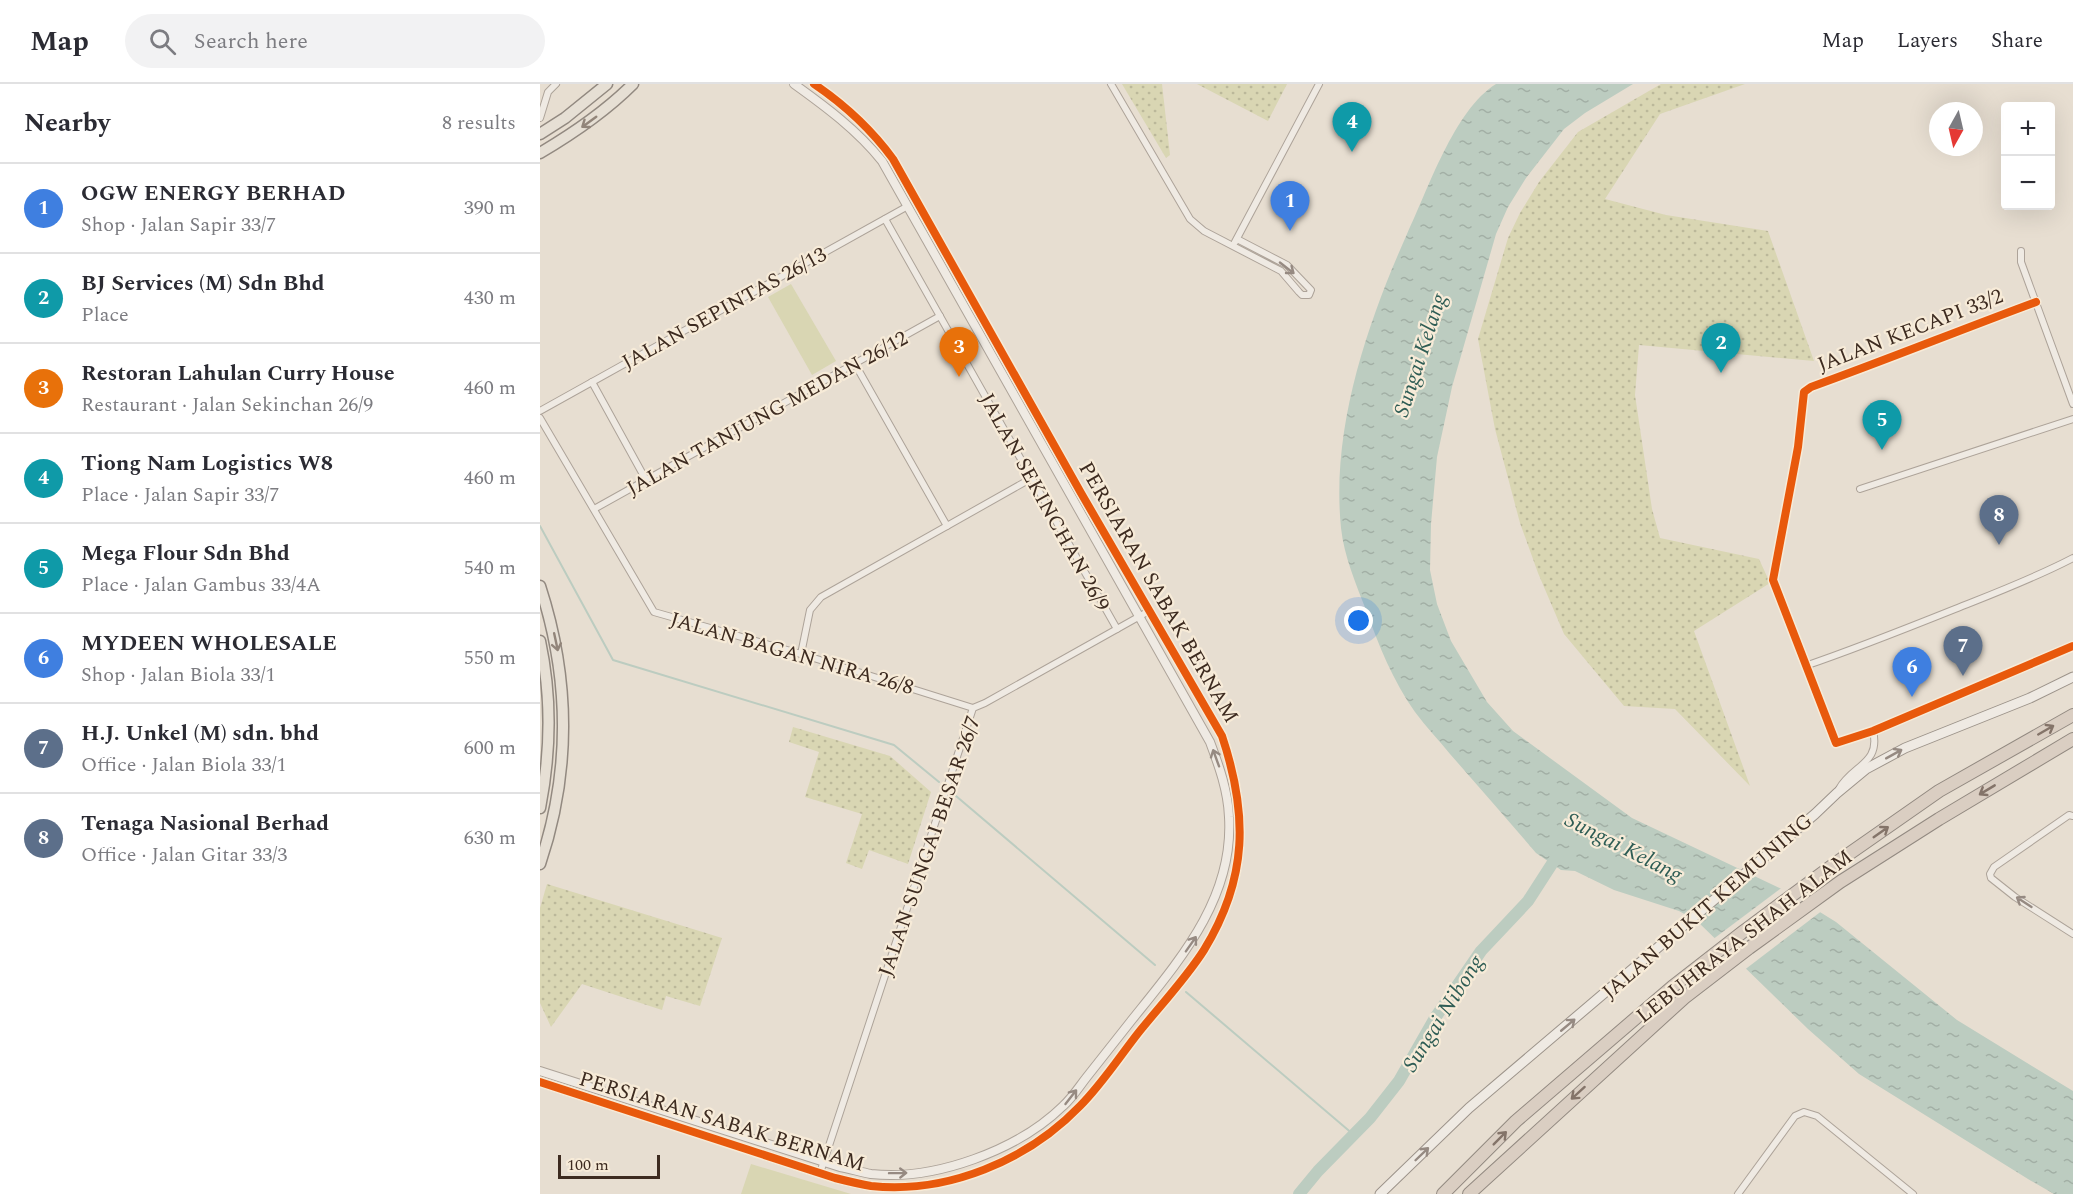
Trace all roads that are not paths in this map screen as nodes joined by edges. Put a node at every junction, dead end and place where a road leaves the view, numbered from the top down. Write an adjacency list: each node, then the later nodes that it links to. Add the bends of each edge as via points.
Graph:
1 (608, 84): 9 (main road)
2 (633, 84): 10 (main road, one-way to 10, via 586,125)
3 (794, 84): 11 (street, PERSIARAN SABAK BERNAM, via 867,142)
4 (814, 84): 31 (street, PERSIARAN SABAK BERNAM, via 843,104 878,138 893,159)
5 (1111, 84): 14 (street, via 1190,219)
6 (1319, 84): 13 (street)
7 (551, 85): 8 (street)
8 (540, 118)
9 (540, 135)
10 (540, 153)
11 (908, 206): 12 (street, JALAN SEPINTAS 26/13); 32 (street, PERSIARAN SABAK BERNAM)
12 (885, 219): 17 (street, JALAN SEKINCHAN 26/9); 19 (street, JALAN SEPINTAS 26/13)
13 (1237, 239): 14 (street); 14 (street, one-way to 14, via 1287,266 1311,290 1309,295 1299,292 1281,271)
14 (1233, 246)
15 (2021, 251): 16 (street, via 2021,262)
16 (2036, 302): 20 (street); 37 (street, JALAN KECAPI 33/2, via 1804,392 1798,447 1773,580)
17 (940, 316): 18 (street, JALAN TANJUNG MEDAN 26/12); 24 (street, JALAN SEKINCHAN 26/9)
18 (855, 364): 25 (street, JALAN TANJUNG MEDAN 26/12); 28 (street)
19 (592, 382): 21 (street, JALAN SEPINTAS 26/13); 25 (street)
20 (2073, 404)
21 (540, 411)
22 (540, 418): 27 (street, JALAN BAGAN NIRA 26/8)
23 (2073, 419): 26 (street)
24 (1032, 478): 28 (street); 33 (street, JALAN SEKINCHAN 26/9)
25 (646, 480): 27 (street, JALAN TANJUNG MEDAN 26/12)
26 (1860, 489)
27 (594, 509): 36 (street, JALAN BAGAN NIRA 26/8, via 654,612)
28 (947, 526): 36 (street, via 821,597 810,610)
29 (2073, 558): 37 (street, via 2007,588)
30 (540, 586): 46 (main road, one-way to 46, via 559,656 564,715 553,817)
31 (1149, 611): 32 (street, JALAN SUNGAI BESAR 26/7); 53 (street, PERSIARAN SABAK BERNAM, via 1222,736 1234,772 1240,852 1233,888 1204,951 1081,1105 1048,1136)
32 (1138, 617): 33 (street, JALAN SUNGAI BESAR 26/7); 50 (street, PERSIARAN SABAK BERNAM, one-way to 32, via 1028,1135 1064,1106 1175,966 1197,934 1220,885 1230,817 1222,774 1210,742)
33 (1117, 629): 39 (street, JALAN SUNGAI BESAR 26/7)
34 (540, 640): 44 (main road, via 550,712 547,772)
35 (2073, 646): 41 (street)
36 (801, 654): 39 (street, JALAN BAGAN NIRA 26/8)
37 (1805, 666): 41 (street, JALAN KECAPI 33/2, via 1836,743)
38 (2073, 677): 43 (main road, JALAN BUKIT KEMUNING, one-way to 38, via 1866,770 1905,748)
39 (973, 708): 51 (street, JALAN SUNGAI BESAR 26/7)
40 (2073, 715): 56 (highway, LEBUHRAYA SHAH ALAM, one-way to 40, via 1516,1121 1672,987 1833,865 1940,791)
41 (1873, 731): 43 (street, via 1874,751 1845,778)
42 (2073, 739): 54 (highway, LEBUHRAYA SHAH ALAM, one-way to 54, via 1840,882 1684,998)
43 (1837, 793): 55 (main road, JALAN BUKIT KEMUNING, one-way to 43, via 1469,1108)
44 (540, 808)
45 (2073, 816): 47 (street, one-way to 45, via 2015,897 1991,879 1990,874 1994,867)
46 (540, 864)
47 (2073, 934)
48 (540, 1071): 51 (street, PERSIARAN SABAK BERNAM)
49 (540, 1082): 52 (street, PERSIARAN SABAK BERNAM)
50 (969, 1161): 51 (street, PERSIARAN SABAK BERNAM, one-way to 50, via 873,1174 925,1173); 53 (street)
51 (823, 1162): 52 (street, JALAN SUNGAI BESAR 26/7)
52 (820, 1173): 53 (street, PERSIARAN SABAK BERNAM, via 872,1186 920,1186)
53 (975, 1174)
54 (1473, 1191)
55 (1380, 1194)
56 (1443, 1194)
57 (1738, 1194): 58 (street, via 1795,1116 1804,1112 1817,1116)
58 (1913, 1194)

